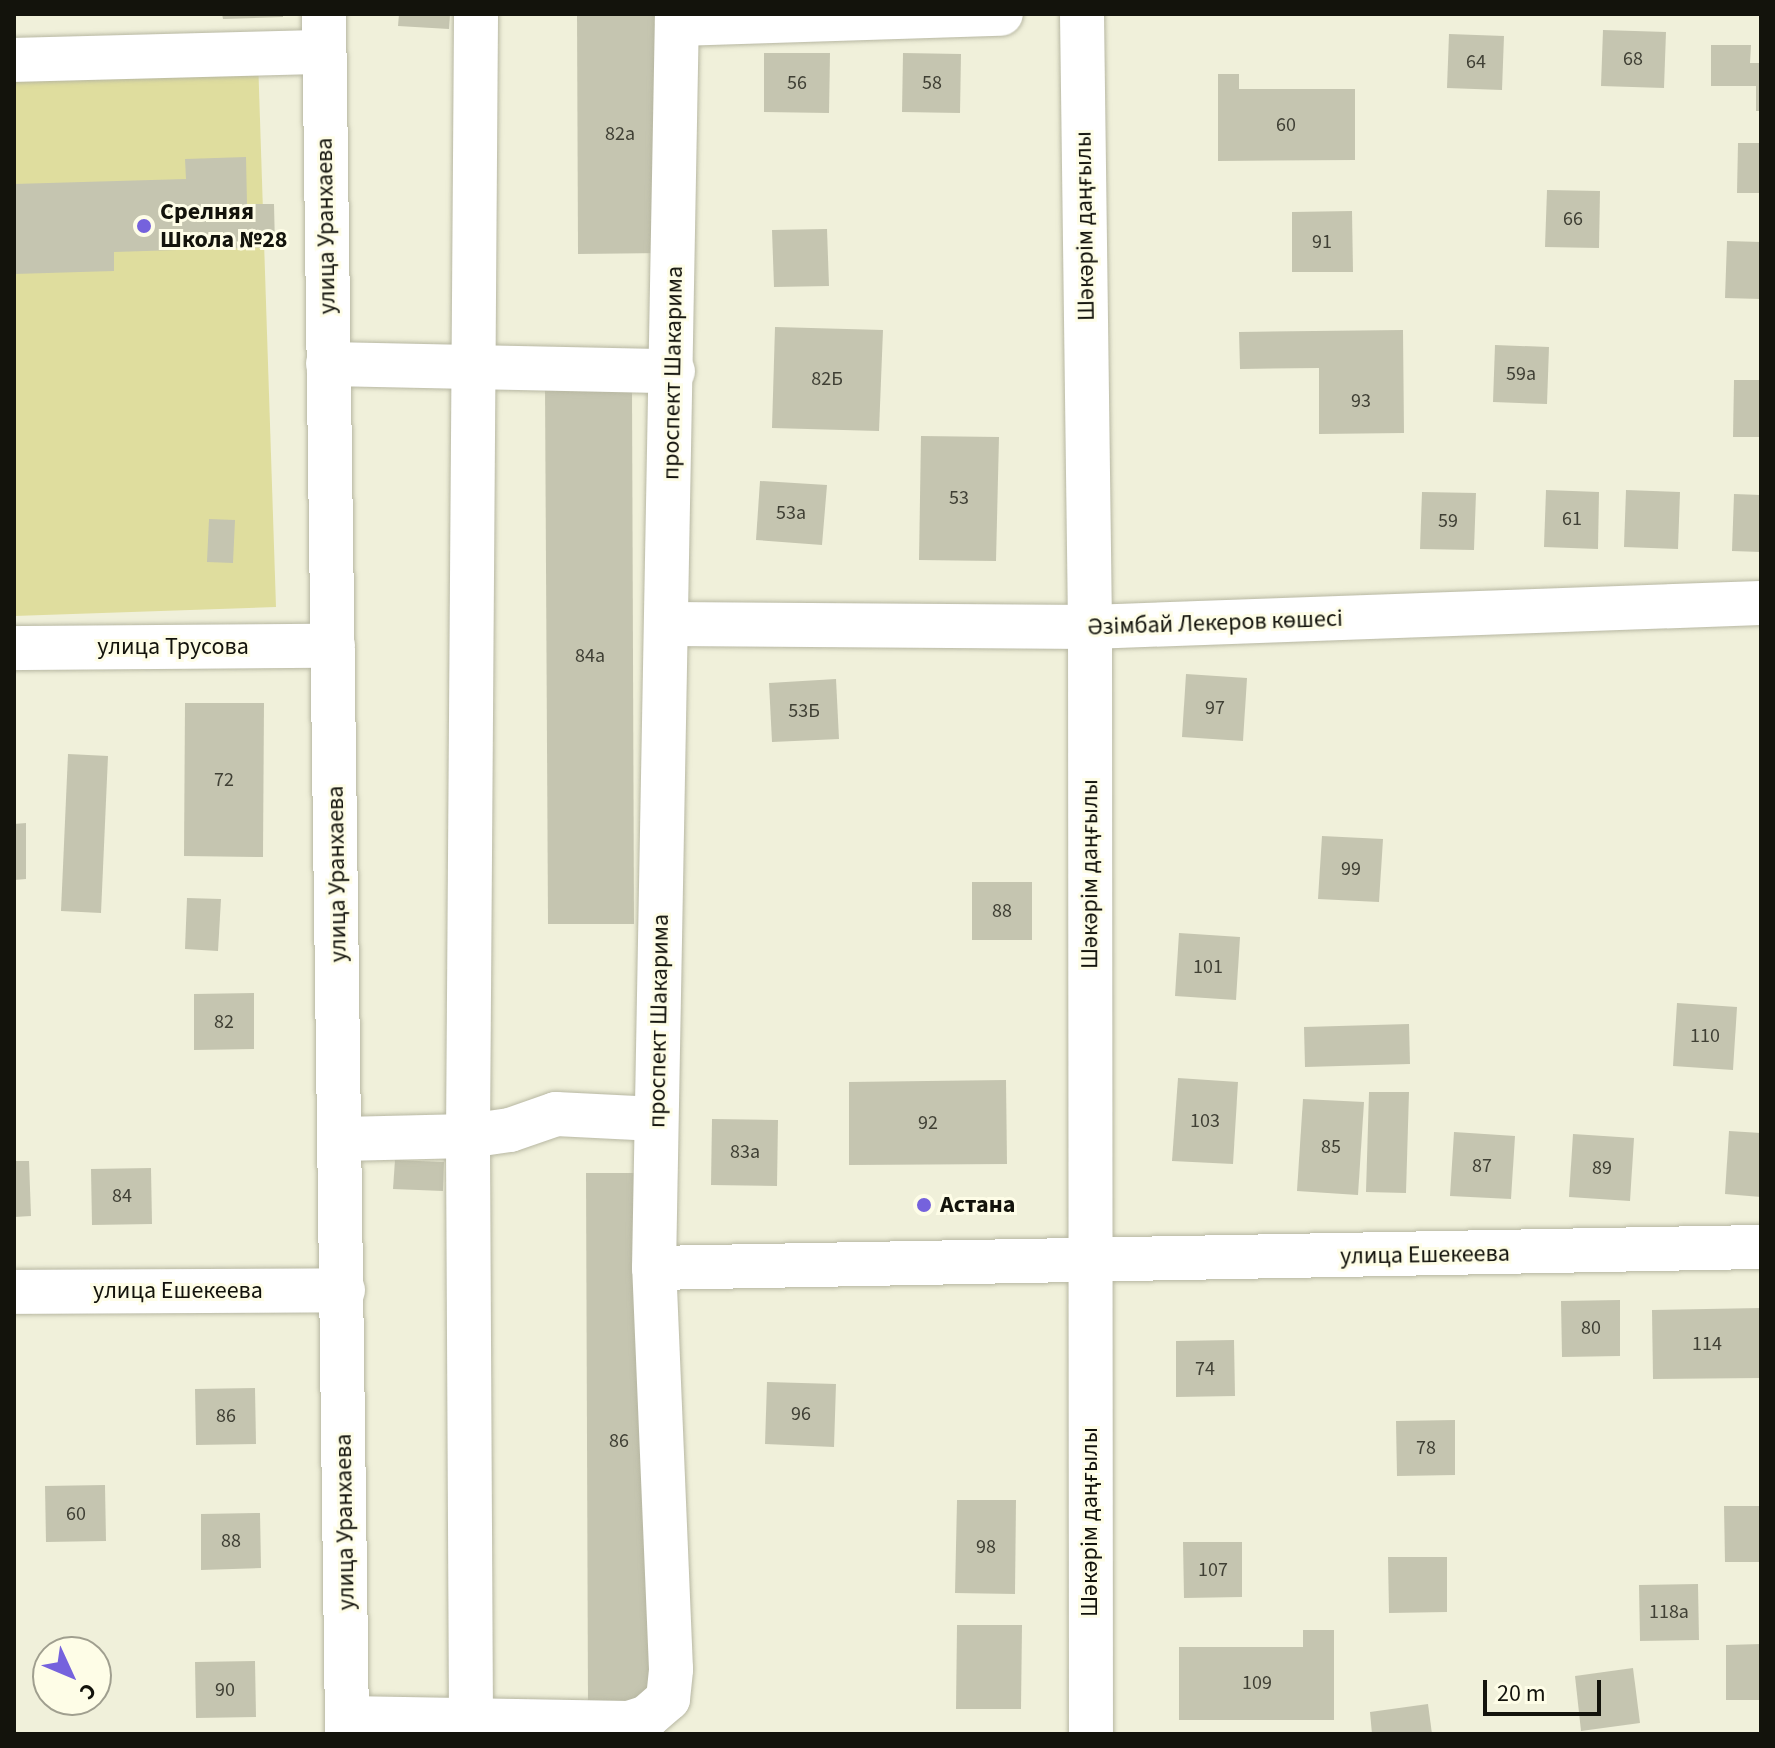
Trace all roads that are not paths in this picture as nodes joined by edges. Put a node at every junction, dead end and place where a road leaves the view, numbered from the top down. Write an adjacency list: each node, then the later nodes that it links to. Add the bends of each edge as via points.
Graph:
1 (476, 14): 8 (street)
2 (1001, 14): 4 (street)
3 (1082, 14): 12 (street, Шәкәрім даңғылы)
4 (677, 19): 9 (street, проспект Шакарима)
5 (324, 33): 6 (street); 7 (street, улица Уранхаева)
6 (14, 60)
7 (328, 364): 8 (street); 13 (street, улица Уранхаева)
8 (474, 368): 9 (street); 16 (street)
9 (673, 371): 11 (street, проспект Шакарима)
10 (1761, 603): 12 (street, Әзімбай Лекеров көшесі)
11 (669, 624): 12 (street, Әзімбай Лекеров көшесі); 15 (street, проспект Шакарима)
12 (1090, 627): 19 (street, Шәкәрім даңғылы)
13 (333, 646): 14 (street, улица Трусова); 17 (street, улица Уранхаева)
14 (14, 648)
15 (656, 1119): 16 (street, via 556,1114 510,1130); 20 (street, проспект Шакарима)
16 (468, 1136): 17 (street); 23 (street)
17 (342, 1139): 21 (street, улица Уранхаева)
18 (1761, 1247): 19 (street, улица Ешекеева)
19 (1088, 1263): 20 (street, улица Ешекеева); 25 (street, Шәкәрім даңғылы)
20 (654, 1268): 23 (street, проспект Шакарима, via 668,1699 647,1717 629,1723)
21 (343, 1290): 22 (street, улица Ешекеева); 24 (street, улица Уранхаева)
22 (14, 1292)
23 (471, 1718): 24 (street, проспект Шакарима)
24 (347, 1726)
25 (1091, 1734)

